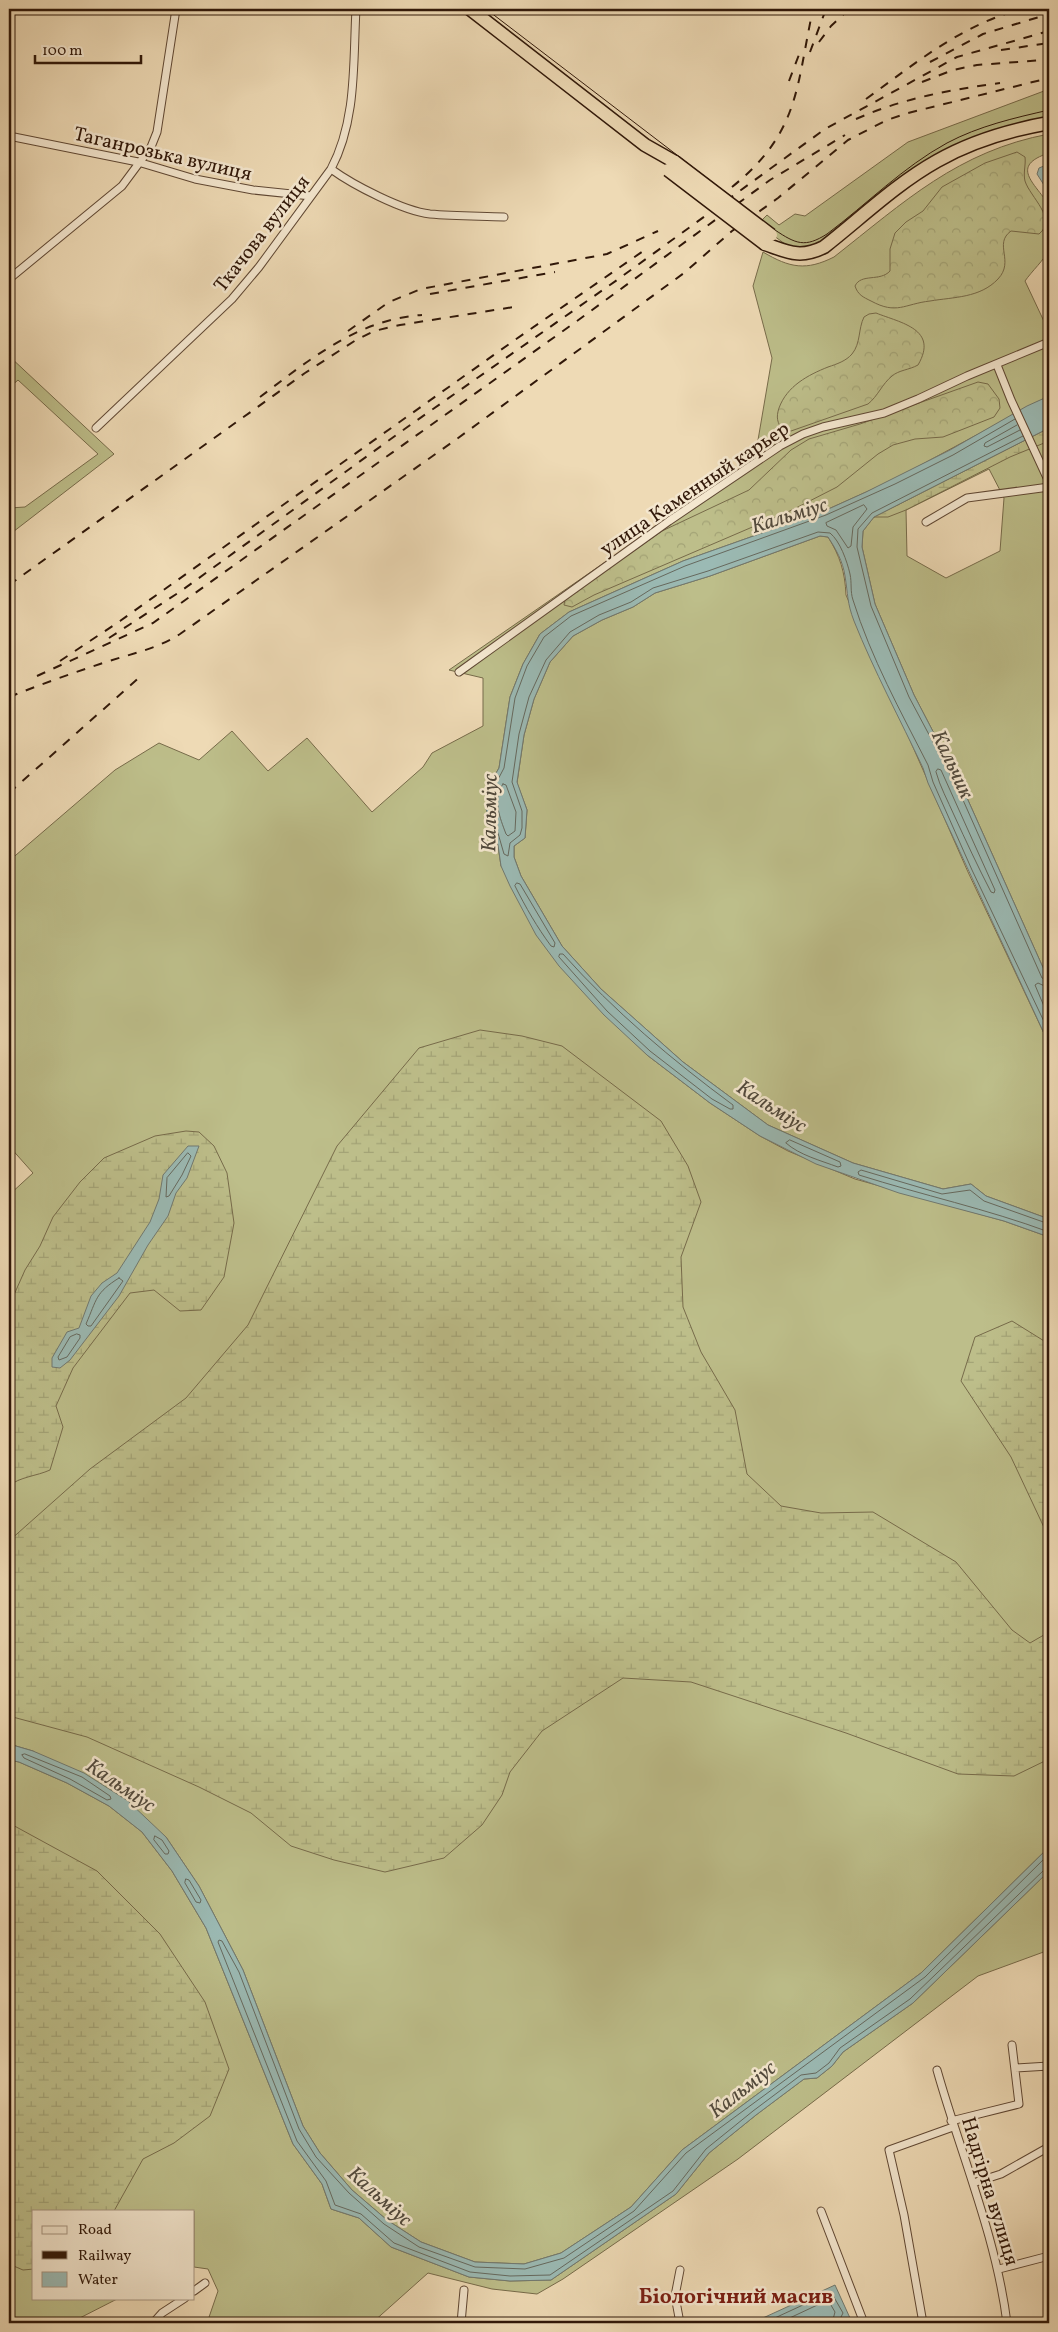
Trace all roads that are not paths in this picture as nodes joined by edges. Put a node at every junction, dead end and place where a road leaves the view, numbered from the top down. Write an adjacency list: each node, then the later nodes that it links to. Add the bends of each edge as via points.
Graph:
1 (176, 9): 6 (street, via 155,140)
2 (356, 9): 7 (street, Ткачова вулиця, via 350,112)
3 (470, 9): 4 (highway, bridge, via 671,166 788,252 806,254 824,247 916,175 960,150 998,134)
4 (1049, 123)
5 (9, 136): 6 (street, Таганрозька вулиця)
6 (138, 162): 8 (street, Таганрозька вулиця, via 214,183); 10 (street, via 118,190)
7 (332, 169): 8 (street, Ткачова вулиця); 9 (street, via 346,180 416,211)
8 (312, 196): 13 (street, Ткачова вулиця, via 232,299)
9 (504, 217)
10 (9, 279)
11 (1049, 342): 12 (street, улица Каменный карьер)
12 (997, 365): 14 (street); 17 (street, улица Каменный карьер, via 884,413 823,427 780,446 669,521)
13 (96, 428)
14 (1049, 482)
15 (1049, 486): 16 (street, via 966,498)
16 (926, 522)
17 (459, 672)
18 (1012, 2045): 20 (street)
19 (1049, 2066): 20 (street)
20 (1015, 2068): 22 (street, via 1019,2104)
21 (937, 2070): 22 (street, Надгірна вулиця)
22 (952, 2124): 24 (street, Надгірна вулиця); 37 (street, via 889,2150)
23 (1048, 2148): 24 (street, via 1000,2174)
24 (973, 2184): 28 (street, Надгірна вулиця)
25 (821, 2211): 36 (street)
26 (1049, 2256): 28 (street)
27 (680, 2270): 35 (street, via 675,2296)
28 (999, 2270): 38 (street, Надгірна вулиця)
29 (205, 2282): 30 (street)
30 (195, 2290)
31 (464, 2290): 34 (street)
32 (182, 2300): 33 (street)
33 (153, 2323)
34 (461, 2323)
35 (680, 2323)
36 (864, 2323)
37 (923, 2323)
38 (1007, 2323)

